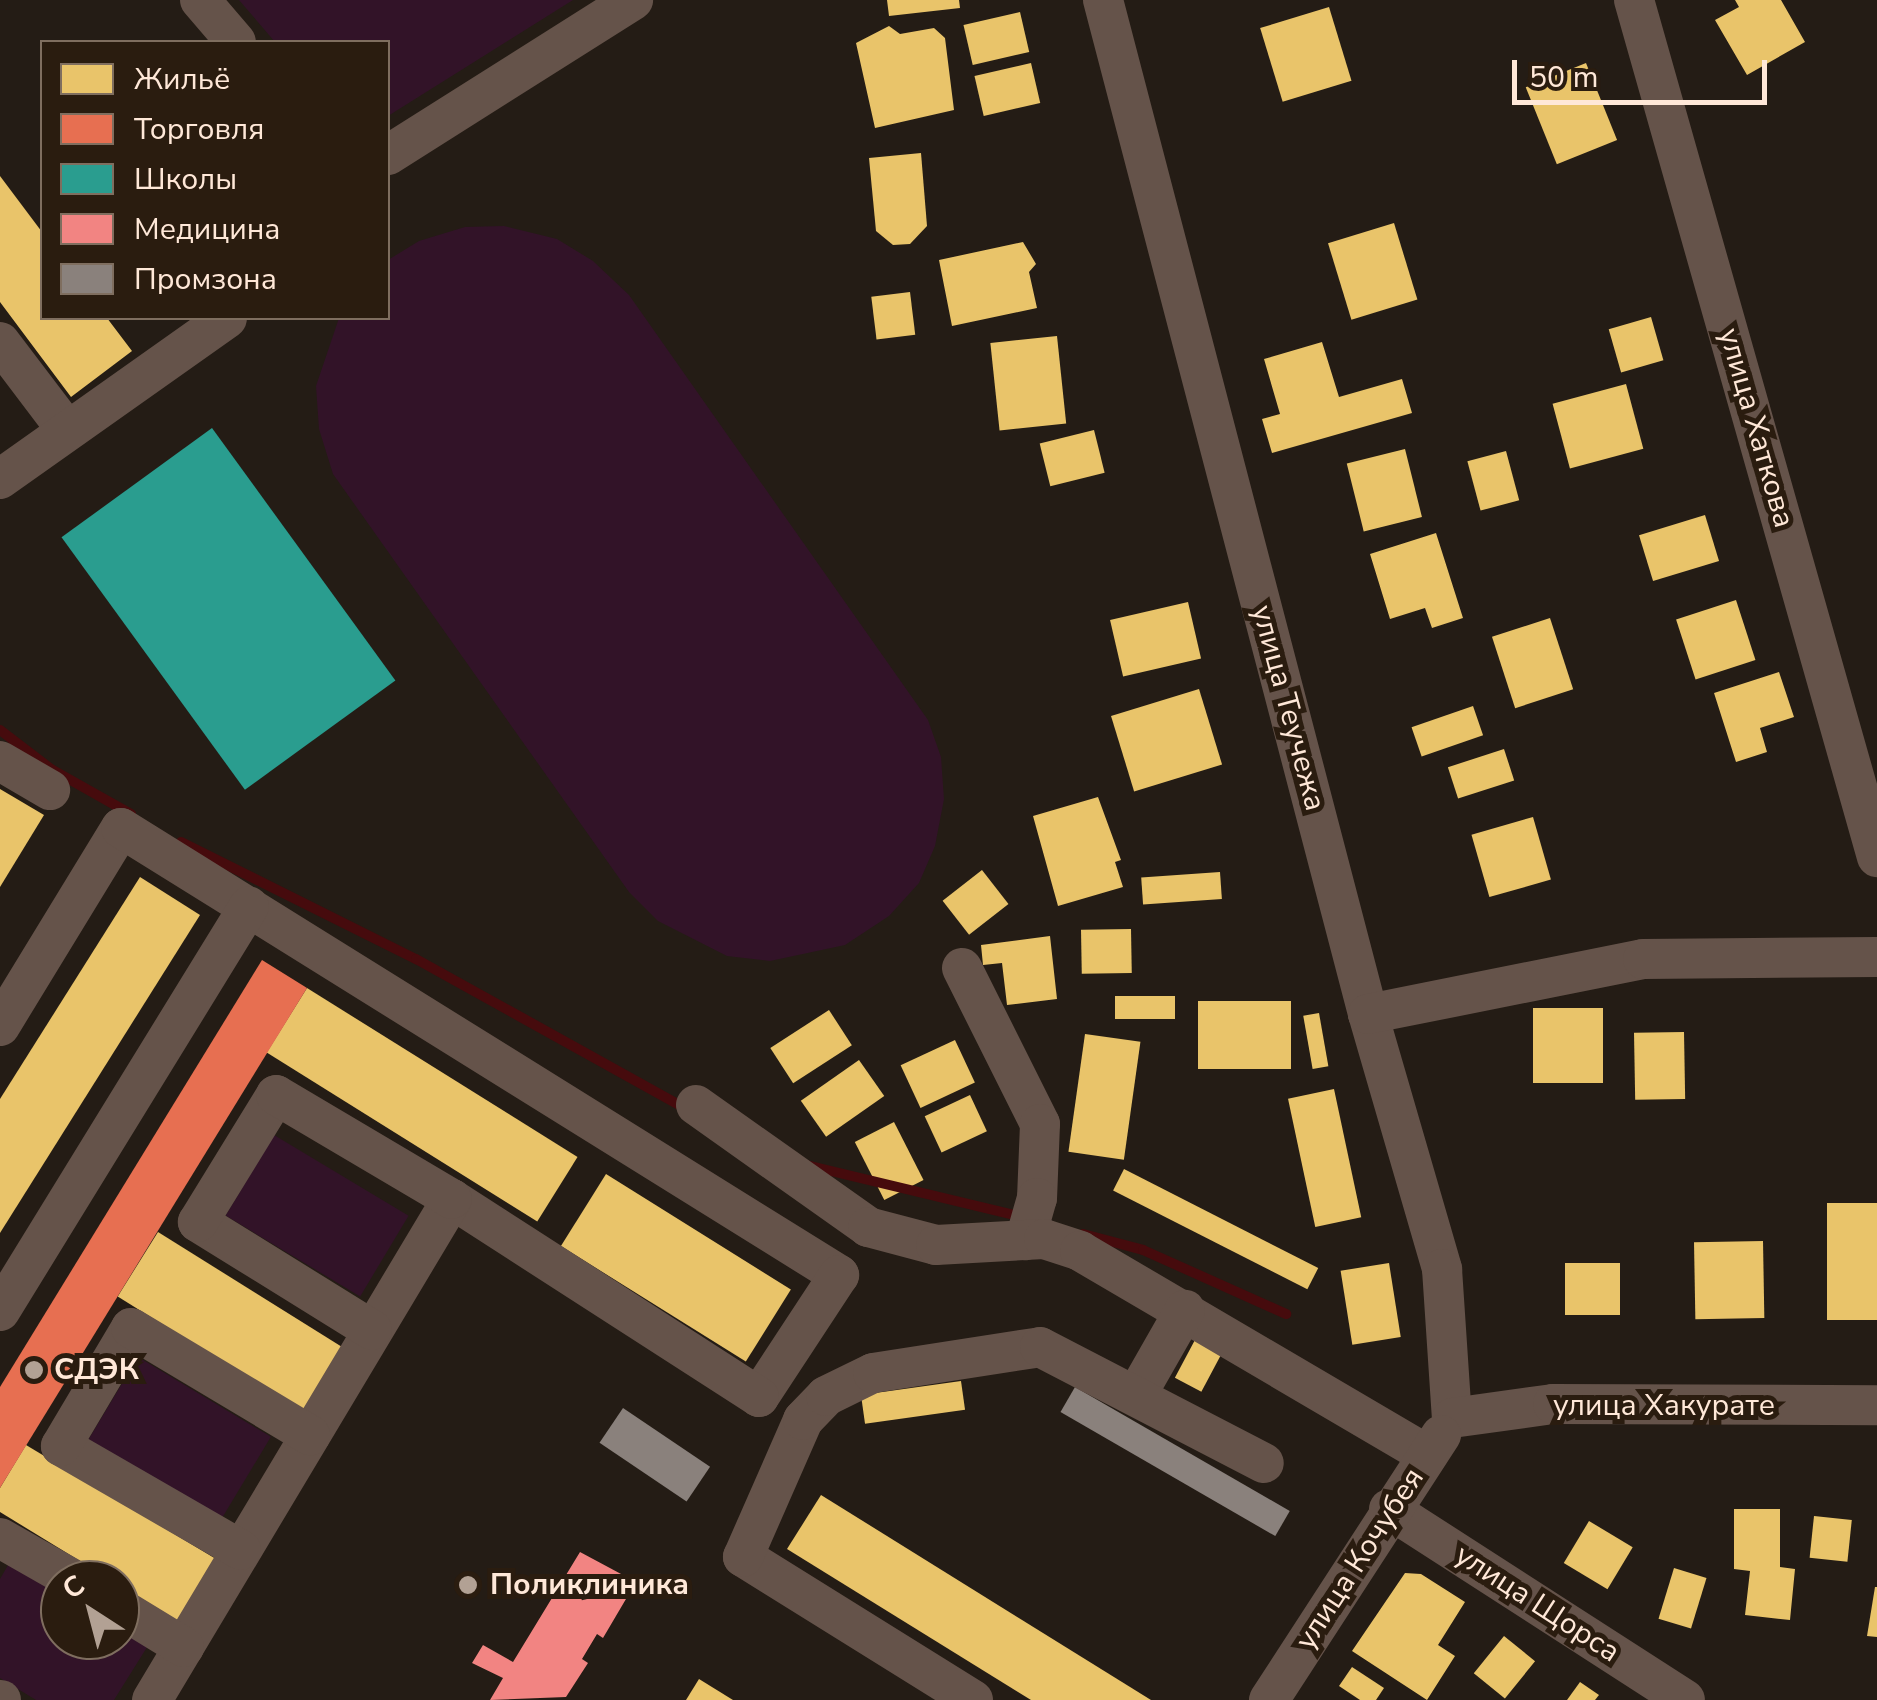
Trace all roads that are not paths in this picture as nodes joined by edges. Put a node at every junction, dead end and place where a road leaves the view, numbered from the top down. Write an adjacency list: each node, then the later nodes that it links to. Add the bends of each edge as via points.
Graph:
1 (200, 0): 5 (street)
2 (633, 0): 6 (street)
3 (1103, 0): 17 (street, улица Теучежа)
4 (1634, 0): 13 (street, улица Хаткова)
5 (234, 40)
6 (390, 154)
7 (224, 320): 9 (street)
8 (0, 342): 9 (street)
9 (66, 429): 10 (street)
10 (0, 479)
11 (0, 761): 12 (street)
12 (50, 790)
13 (1877, 856)
14 (250, 907): 18 (street, via 120,828); 20 (street, via 838,1275 759,1397); 22 (street)
15 (1877, 958): 17 (street, via 1643,959)
16 (962, 968): 21 (street, via 1040,1124 1037,1198)
17 (1368, 1014): 27 (street, улица Теучежа, via 1442,1269)
18 (0, 1026)
19 (696, 1105): 21 (street, via 868,1227 897,1239 936,1245)
20 (452, 1199): 24 (street); 24 (street, via 276,1094 198,1222)
21 (1025, 1240): 23 (street, via 1080,1251)
22 (1, 1305)
23 (1185, 1310): 25 (street); 29 (street)
24 (372, 1330): 28 (street)
25 (1137, 1394): 30 (street); 38 (street, via 1040,1347 872,1372 826,1396 803,1420 743,1557)
26 (1877, 1405): 27 (street, улица Хакурате, via 1552,1404)
27 (1452, 1418): 29 (street, улица Кочубея)
28 (310, 1435): 33 (street); 33 (street, via 131,1328 121,1344 61,1446)
29 (1428, 1456): 31 (street, улица Кочубея)
30 (1264, 1463)
31 (1389, 1509): 39 (street, улица Кочубея); 40 (street, улица Щорса)
32 (0, 1538): 34 (street)
33 (241, 1550): 36 (street)
34 (40, 1561)
35 (140, 1620): 36 (street)
36 (184, 1647): 37 (street)
37 (152, 1700)
38 (973, 1700)
39 (1269, 1700)
40 (1685, 1700)

